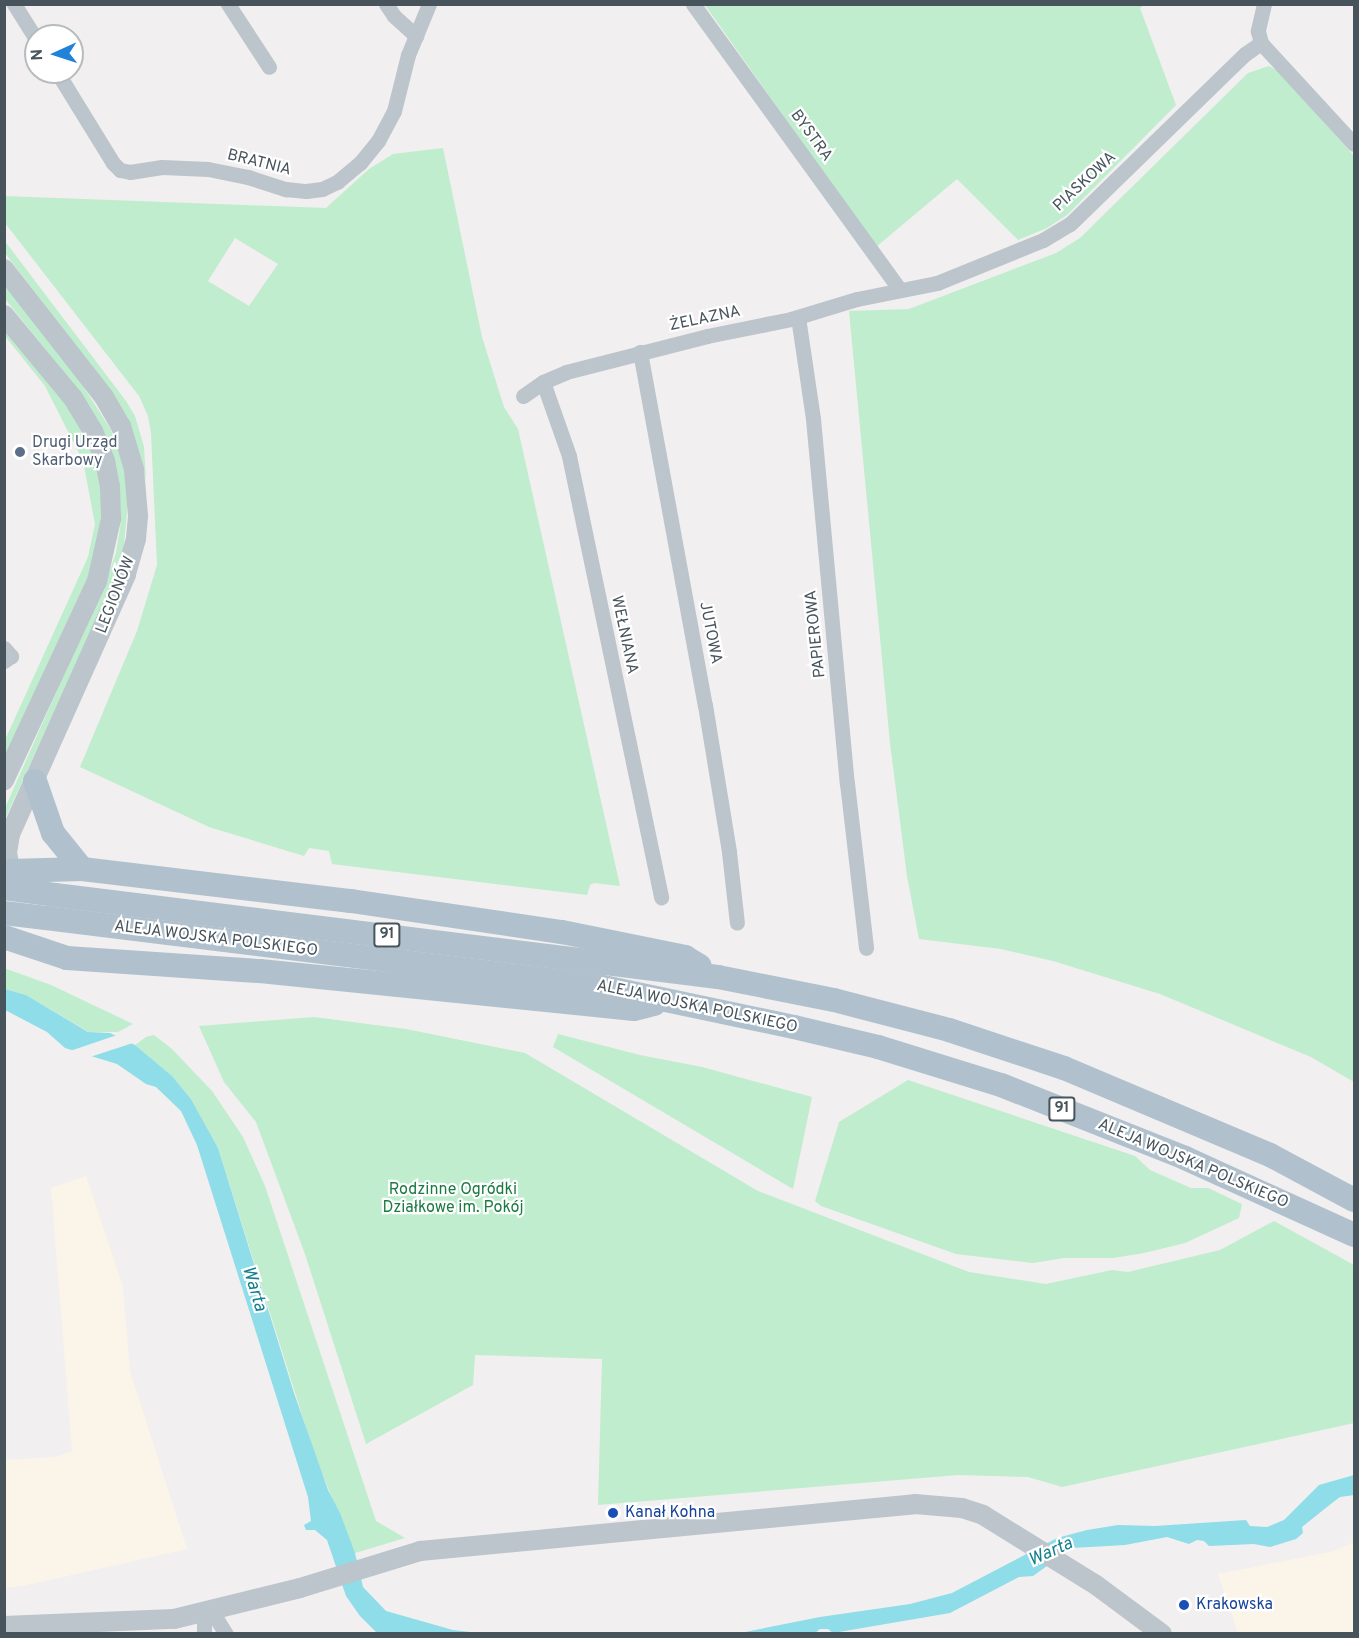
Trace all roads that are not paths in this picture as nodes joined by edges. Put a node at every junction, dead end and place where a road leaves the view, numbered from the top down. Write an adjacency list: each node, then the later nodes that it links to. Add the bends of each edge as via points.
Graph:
1 (14, 4): 7 (street)
2 (228, 4): 10 (street)
3 (386, 4): 8 (street)
4 (429, 4): 8 (street, BRATNIA)
5 (693, 4): 14 (street, BYSTRA)
6 (1264, 4): 9 (street, via 1258,31)
7 (27, 24)
8 (416, 36): 11 (street, BRATNIA, via 394,111 378,141 360,164 338,182 306,191 208,169 120,170)
9 (1261, 43): 12 (street); 14 (street, PIASKOWA, via 1236,62 1070,224 1043,240 938,283)
10 (269, 67)
11 (64, 84)
12 (1354, 144)
13 (4, 268): 21 (street, LEGIONÓW, via 104,397 128,445 137,492 136,539 126,575)
14 (899, 289): 16 (street, ŻELAZNA)
15 (4, 315): 20 (street, LEGIONÓW, via 73,398 93,431 105,461 111,519 97,581)
16 (798, 317): 17 (street, ŻELAZNA); 29 (street, PAPIEROWA, via 813,419)
17 (640, 352): 18 (street, ŻELAZNA); 27 (street, JUTOWA, via 705,705)
18 (543, 382): 19 (street, ŻELAZNA); 24 (street, WEŁNIANA, via 569,456)
19 (523, 396)
20 (4, 780)
21 (35, 781): 22 (main road, via 53,833); 23 (street, LEGIONÓW, via 10,834)
22 (82, 869): 23 (main road); 30 (main road, via 351,901 562,932 685,957)
23 (6, 876): 26 (street, LEGIONÓW, via 13,899); 30 (main road, ALEJA WOJSKA POLSKIEGO / 91, bridge, via 55,895)
24 (661, 898)
25 (4, 913): 31 (main road, ALEJA WOJSKA POLSKIEGO / 91, bridge, via 599,986)
26 (4, 922)
27 (737, 923)
28 (4, 937): 31 (main road, via 67,958 260,971 634,1009)
29 (866, 948)
30 (718, 977): 32 (main road, ALEJA WOJSKA POLSKIEGO / 91, via 834,1000 949,1030 1064,1068 1270,1155)
31 (668, 1001): 33 (main road, ALEJA WOJSKA POLSKIEGO / 91, via 794,1027 947,1067 1108,1126)
32 (1354, 1200)
33 (1345, 1231): 34 (main road)
34 (1354, 1248)
35 (204, 1613): 36 (street, via 174,1619); 37 (street); 38 (street, via 216,1618); 39 (street, via 413,1553 471,1544 915,1504 962,1508 983,1515 1096,1585)
36 (4, 1626)
37 (204, 1634)
38 (226, 1634)
39 (1162, 1634)

